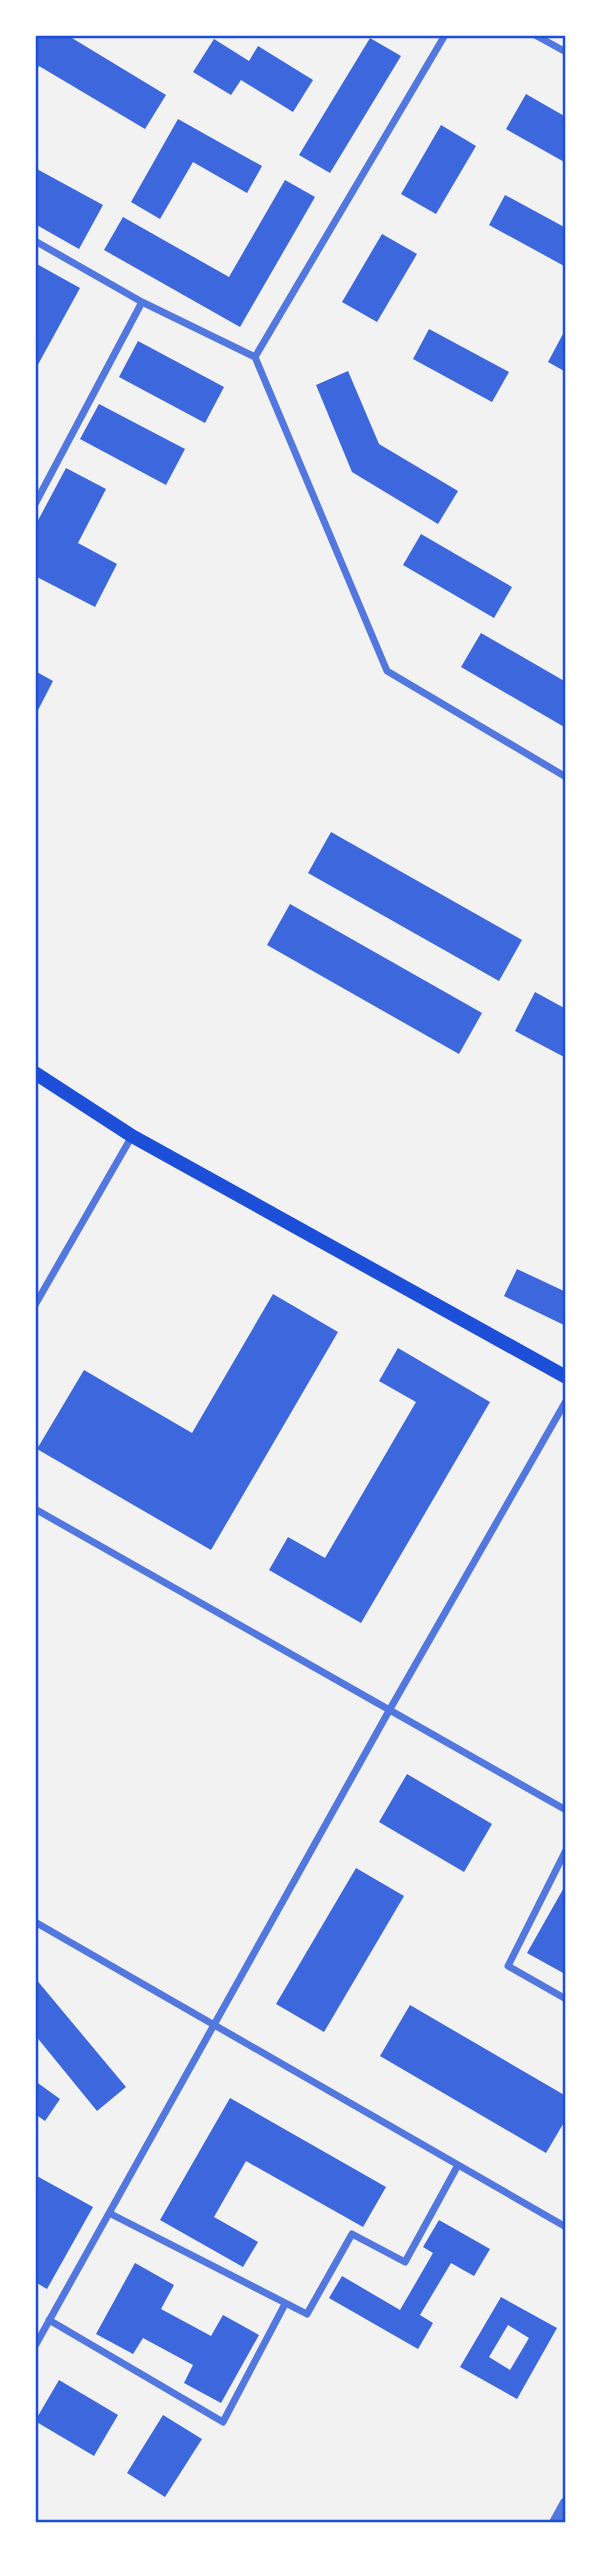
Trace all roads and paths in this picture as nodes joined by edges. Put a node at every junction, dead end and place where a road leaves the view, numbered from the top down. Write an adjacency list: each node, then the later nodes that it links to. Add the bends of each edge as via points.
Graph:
1 (445, 35): 6 (street)
2 (536, 35): 3 (street)
3 (566, 52)
4 (35, 241): 5 (street)
5 (142, 302): 6 (street); 7 (street)
6 (255, 357): 8 (street, via 387,671)
7 (35, 504)
8 (566, 777)
9 (35, 1073): 10 (main road)
10 (132, 1136): 11 (street); 12 (main road)
11 (35, 1306)
12 (566, 1377)
13 (566, 1401): 15 (street)
14 (35, 1509): 15 (street)
15 (390, 1709): 16 (street); 20 (street)
16 (566, 1810)
17 (566, 1850): 19 (street, via 508,1966)
18 (35, 1922): 20 (street)
19 (566, 1999)
20 (214, 2025): 21 (street); 22 (street)
21 (458, 2165): 23 (street); 24 (street, via 405,2262 352,2235 307,2314)
22 (109, 2213): 24 (street); 25 (street)
23 (566, 2227)
24 (285, 2304): 25 (street, via 223,2422)
25 (49, 2320): 26 (street)
26 (35, 2346)
27 (566, 2503): 28 (street)
28 (555, 2523)

